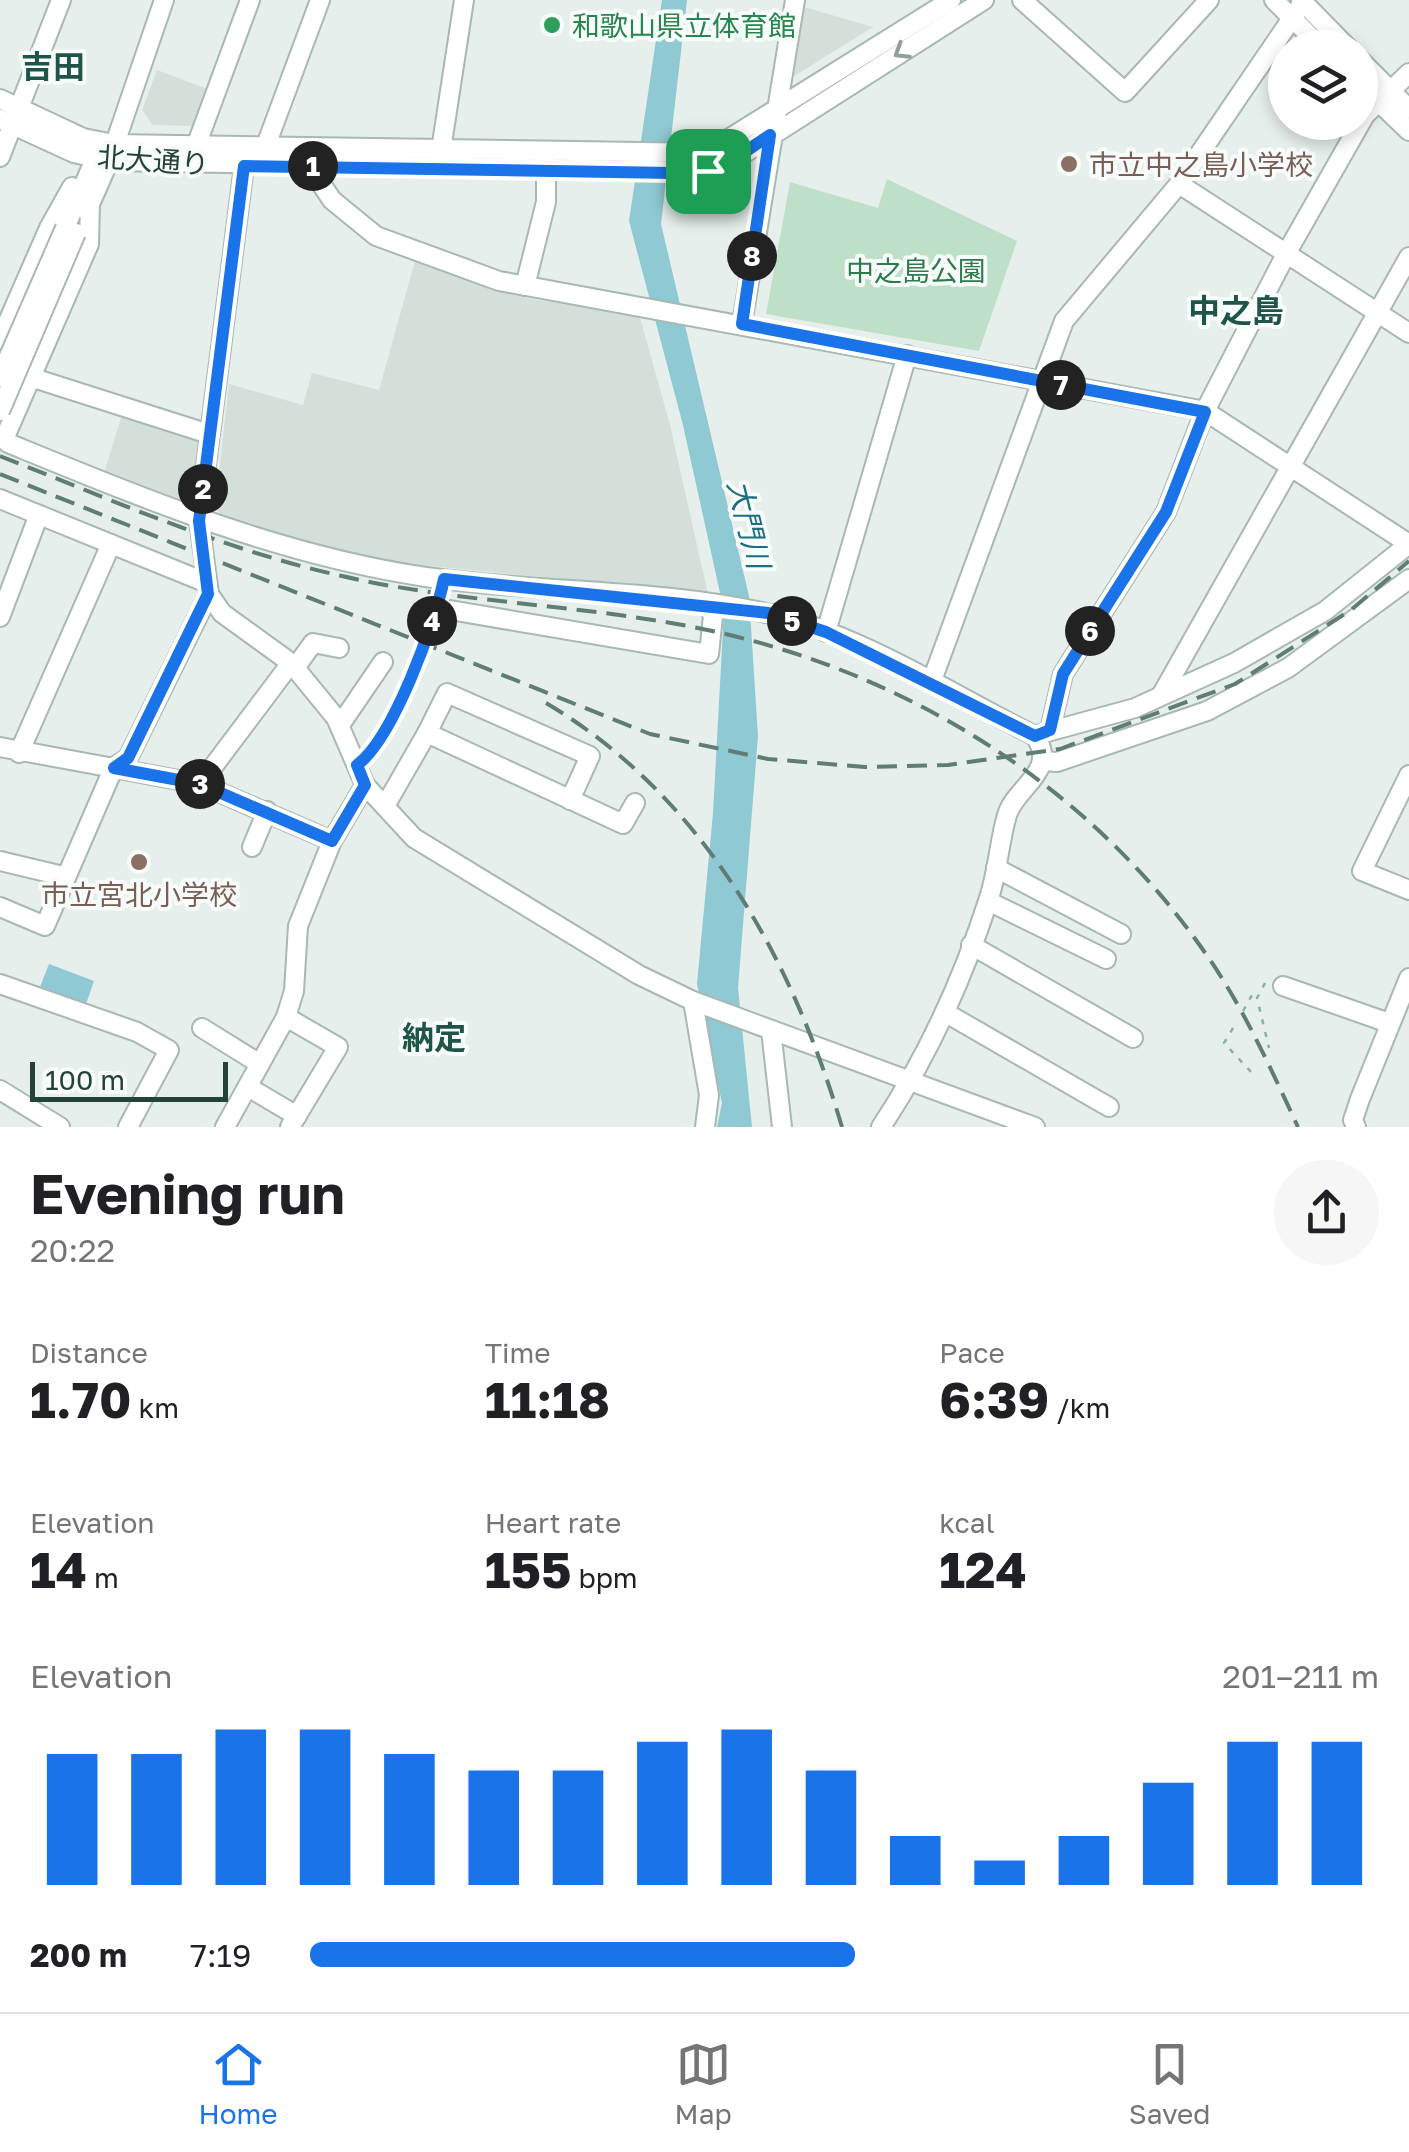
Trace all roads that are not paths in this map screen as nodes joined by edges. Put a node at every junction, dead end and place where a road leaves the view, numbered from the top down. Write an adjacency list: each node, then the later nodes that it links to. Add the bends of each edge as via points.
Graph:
1 (61, 0): 24 (street)
2 (163, 0): 30 (street)
3 (250, 0): 27 (street)
4 (320, 0): 28 (street)
5 (464, 0): 29 (street)
6 (795, 0): 23 (street)
7 (914, 0): 14 (street)
8 (951, 0): 14 (street, 北大通り)
9 (984, 0): 26 (street, 北大通り, one-way to 26)
10 (1022, 0): 11 (street, via 1125,92)
11 (1209, 0)
12 (1274, 0): 13 (street)
13 (1298, 6): 15 (street); 16 (street); 36 (street)
14 (923, 18): 23 (street, 北大通り)
15 (1312, 30)
16 (1327, 30)
17 (1409, 72): 20 (street)
18 (1378, 87): 20 (street)
19 (1378, 93): 20 (street)
20 (1383, 95): 22 (street); 25 (street); 39 (street)
21 (0, 99): 24 (street, 北大通り)
22 (1409, 109)
23 (776, 110): 26 (street); 34 (street, 北大通り, via 706,153)
24 (11, 117): 30 (street, 北大通り, via 74,154); 31 (street)
25 (1409, 131)
26 (770, 135): 34 (street, 北大通り, via 724,166 672,173); 43 (street)
27 (196, 146): 28 (street, 北大通り); 30 (street, 北大通り)
28 (265, 148): 32 (street, 北大通り)
29 (441, 150): 32 (street, 北大通り); 33 (street, 北大通り)
30 (103, 155): 35 (street, 北大通り); 37 (street); 38 (street); 45 (street, via 80,171)
31 (0, 157)
32 (310, 158): 33 (street, 北大通り); 35 (street, 北大通り); 41 (street, via 332,200 376,236)
33 (546, 160): 34 (street, 北大通り); 41 (street, via 546,202)
34 (624, 162)
35 (244, 166): 53 (street)
36 (1179, 184): 39 (street); 50 (street, via 1064,322)
37 (90, 202): 38 (street); 49 (street, via 89,244)
38 (70, 230): 48 (street, bridge); 51 (street, bridge)
39 (1286, 254): 42 (street); 52 (street)
40 (1409, 258): 42 (street)
41 (526, 286): 43 (street)
42 (1378, 313): 44 (street); 55 (street)
43 (742, 324): 46 (street)
44 (1409, 334)
45 (0, 340)
46 (907, 355): 50 (street); 66 (street)
47 (0, 359): 49 (street)
48 (0, 377)
49 (30, 380): 53 (street); 54 (street)
50 (1044, 381): 52 (street); 70 (street)
51 (0, 411)
52 (1205, 412): 55 (street); 74 (street, via 1166,512 1063,674)
53 (208, 434): 58 (street)
54 (2, 436): 58 (street)
55 (1291, 466): 60 (street); 71 (street)
56 (0, 499): 57 (street)
57 (38, 517): 59 (street); 65 (street)
58 (199, 521): 62 (street); 63 (street, via 313,555 430,577)
59 (111, 544): 62 (street); 76 (street)
60 (1409, 544): 71 (street, via 1325,611 1234,664)
61 (1409, 579): 77 (street, via 1288,668 1207,711 1057,762)
62 (208, 588): 68 (street, via 222,612); 78 (street, via 128,758)
63 (710, 604): 64 (street, via 710,654); 66 (street)
64 (438, 608)
65 (0, 617)
66 (826, 632): 70 (street)
67 (339, 648): 68 (street, via 313,642)
68 (293, 666): 72 (street); 80 (street)
69 (384, 666): 72 (street)
70 (931, 683): 74 (street)
71 (1162, 694): 74 (street)
72 (340, 725): 81 (street)
73 (427, 733): 82 (street); 82 (street, via 446,693 590,756); 84 (street)
74 (1043, 733): 77 (street)
75 (0, 748): 76 (street)
76 (20, 752): 78 (street)
77 (1042, 761): 89 (street, via 1008,810)
78 (114, 768): 80 (street); 90 (street)
79 (1409, 775): 91 (street, via 1362,870)
80 (200, 784): 85 (street)
81 (365, 785): 84 (street); 86 (street)
82 (570, 800): 83 (street, via 623,824)
83 (635, 803)
84 (385, 806): 100 (street, via 414,838 639,975)
85 (267, 811): 86 (street); 87 (street)
86 (332, 841): 103 (street, via 298,926)
87 (252, 847)
88 (0, 862): 90 (street)
89 (996, 868): 92 (street); 94 (street)
90 (64, 876): 93 (street, via 45,926)
91 (1409, 890)
92 (988, 901): 95 (street); 96 (street)
93 (0, 907)
94 (1121, 934)
95 (971, 945): 102 (street); 107 (street)
96 (1106, 959)
97 (1409, 978): 101 (street)
98 (0, 984): 116 (street, via 137,1032 169,1050)
99 (1274, 984): 104 (street)
100 (696, 1002): 106 (street); 118 (street, via 709,1095)
101 (1404, 1006): 104 (street)
102 (946, 1013): 109 (street); 112 (street)
103 (286, 1018): 108 (street); 113 (street, via 338,1047)
104 (1390, 1023): 121 (street, via 1353,1120)
105 (202, 1028): 108 (street)
106 (764, 1028): 109 (street); 114 (street)
107 (1133, 1038)
108 (260, 1064): 110 (street)
109 (912, 1081): 119 (street); 120 (street)
110 (248, 1087): 113 (street); 117 (street)
111 (0, 1090): 115 (street)
112 (1109, 1107)
113 (293, 1122)
114 (776, 1126)
115 (60, 1127)
116 (128, 1127)
117 (225, 1127)
118 (705, 1127)
119 (881, 1127)
120 (1034, 1127)
121 (1356, 1127)

